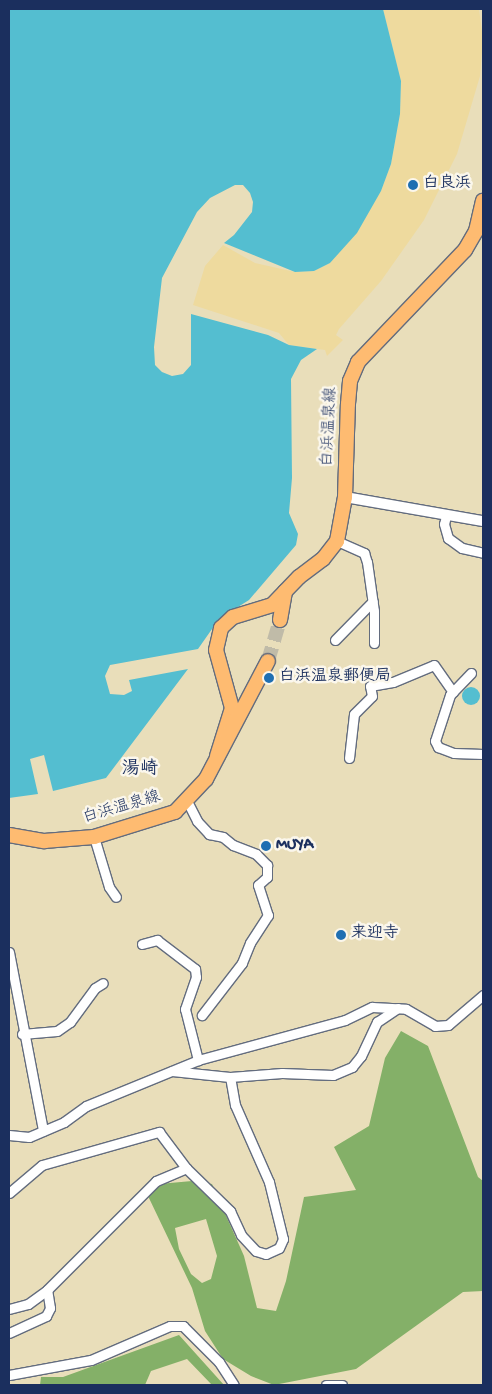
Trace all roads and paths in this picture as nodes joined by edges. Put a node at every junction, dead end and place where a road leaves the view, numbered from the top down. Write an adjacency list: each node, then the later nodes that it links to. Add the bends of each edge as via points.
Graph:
1 (483, 201): 2 (main road, 白浜温泉線, via 476,231 465,250 358,362 350,381)
2 (345, 497): 3 (street); 5 (main road, 白浜温泉線)
3 (446, 516): 4 (street); 6 (street, via 444,524 448,538 462,548)
4 (483, 521)
5 (337, 541): 7 (main road, 白浜温泉線, via 323,559); 8 (street, via 364,552)
6 (483, 552)
7 (286, 590): 9 (main road); 16 (main road, 白浜温泉線, via 272,605 226,621 217,635 216,650 232,708)
8 (373, 601): 10 (street); 11 (street)
9 (280, 620)
10 (336, 640)
11 (374, 643)
12 (268, 661): 16 (main road, 白浜温泉線)
13 (471, 673): 14 (street)
14 (453, 692): 15 (street, via 436,745 454,753); 17 (street, via 434,665 393,682 370,686 372,696 354,714)
15 (483, 754)
16 (217, 756): 18 (main road, 白浜温泉線, via 206,779)
17 (349, 758)
18 (187, 801): 20 (main road, 白浜温泉線, via 168,815); 27 (street, via 196,821 209,834 223,837 233,845 256,854 267,865 267,877 258,885 268,915 242,963)
19 (9, 835): 20 (main road, 白浜温泉線, via 44,841)
20 (94, 837): 21 (street, via 109,887)
21 (116, 897)
22 (142, 944): 29 (street, via 157,940 195,968 196,977 185,1009)
23 (9, 952): 28 (street)
24 (104, 983): 28 (street, via 95,988 70,1022 58,1030)
25 (483, 995): 26 (street, via 448,1025 435,1026 406,1009)
26 (398, 1008): 29 (street, via 372,1007 345,1020); 31 (street, via 377,1022 361,1056 352,1067 339,1073)
27 (202, 1015)
28 (22, 1034): 32 (street)
29 (198, 1060): 30 (street)
30 (171, 1071): 31 (street); 32 (street, via 86,1106 64,1122)
31 (230, 1077): 34 (street, via 235,1105 269,1182 283,1239 279,1248 266,1254 256,1251 241,1235 230,1211)
32 (43, 1131): 33 (street, via 29,1137)
33 (9, 1135)
34 (186, 1168): 35 (street, via 160,1132 42,1165); 36 (street, via 156,1181)
35 (9, 1193)
36 (47, 1290): 37 (street, via 28,1304); 38 (street, via 50,1308 46,1316)
37 (9, 1309)
38 (9, 1333)
39 (9, 1375): 40 (street, via 91,1360 170,1326 184,1326 219,1362)
40 (234, 1385)
41 (326, 1385): 42 (street)
42 (342, 1385)

